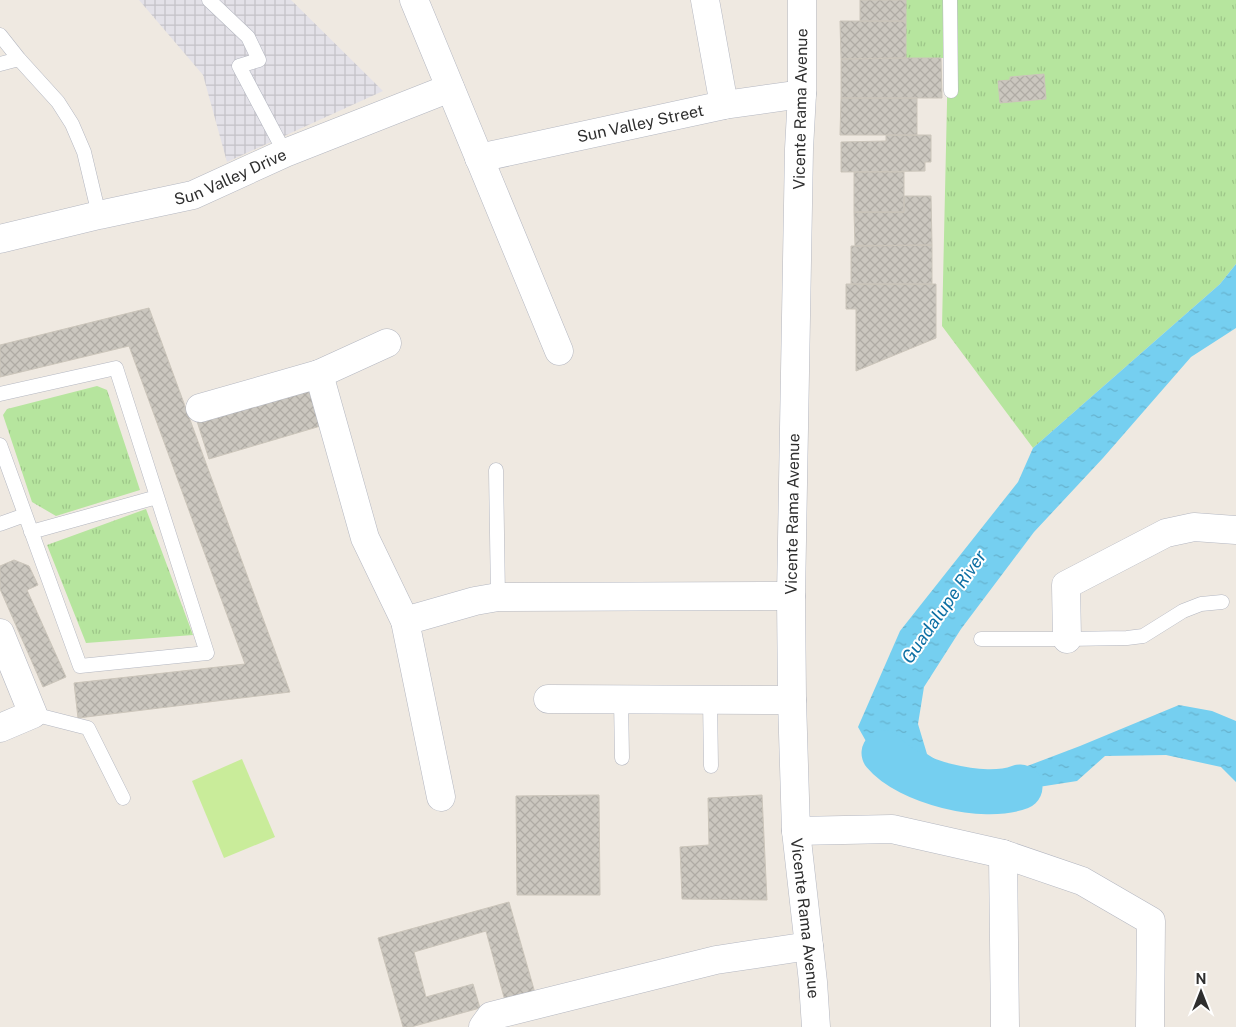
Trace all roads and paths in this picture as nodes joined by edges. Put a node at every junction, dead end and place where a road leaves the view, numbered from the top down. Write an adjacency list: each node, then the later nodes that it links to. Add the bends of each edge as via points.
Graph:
1 (209, 0): 13 (lane, via 248,37 259,60 239,66)
2 (414, 0): 9 (street)
3 (705, 0): 12 (street)
4 (802, 0): 11 (street, Vicente Rama Avenue)
5 (950, 0): 10 (lane)
6 (0, 35): 7 (lane)
7 (19, 59): 8 (lane); 15 (lane, via 58,102 72,124 84,152)
8 (0, 64)
9 (450, 88): 13 (street, Sun Valley Drive); 14 (street)
10 (952, 91)
11 (802, 94): 12 (street, Sun Valley Street); 29 (street, Vicente Rama Avenue)
12 (724, 105): 14 (street, Sun Valley Street)
13 (285, 153): 15 (street, Sun Valley Drive, via 193,195)
14 (479, 158): 18 (street)
15 (98, 215): 16 (street, Sun Valley Drive)
16 (0, 239)
17 (387, 343): 19 (street)
18 (559, 351)
19 (319, 374): 21 (street); 32 (street, via 365,538)
20 (0, 394): 24 (lane, via 116,368)
21 (200, 408)
22 (0, 446): 25 (lane)
23 (496, 470): 30 (lane)
24 (157, 497): 28 (lane); 28 (lane, via 207,653 80,666)
25 (25, 515): 26 (lane); 28 (lane)
26 (0, 524)
27 (1236, 530): 35 (street, via 1194,527 1166,533 1066,585)
28 (31, 532)
29 (791, 596): 30 (street); 39 (street, Vicente Rama Avenue)
30 (498, 597): 32 (street)
31 (1222, 602): 35 (lane, via 1201,604 1183,611 1143,636)
32 (405, 621): 44 (street)
33 (0, 633): 40 (street)
34 (981, 639): 35 (lane)
35 (1067, 639)
36 (548, 699): 37 (street)
37 (621, 699): 38 (street); 42 (lane)
38 (710, 699): 39 (street); 43 (lane)
39 (792, 700): 46 (street, Vicente Rama Avenue)
40 (33, 714): 41 (street); 45 (lane, via 88,728)
41 (0, 728)
42 (622, 758)
43 (711, 766)
44 (440, 797)
45 (123, 798)
46 (796, 830): 47 (street, via 892,829); 48 (street, Vicente Rama Avenue)
47 (1003, 854): 51 (street); 52 (street, via 1082,881 1151,921)
48 (809, 946): 49 (street, via 716,960 491,1016); 50 (street, Vicente Rama Avenue)
49 (483, 1027)
50 (816, 1027)
51 (1005, 1027)
52 (1150, 1027)

